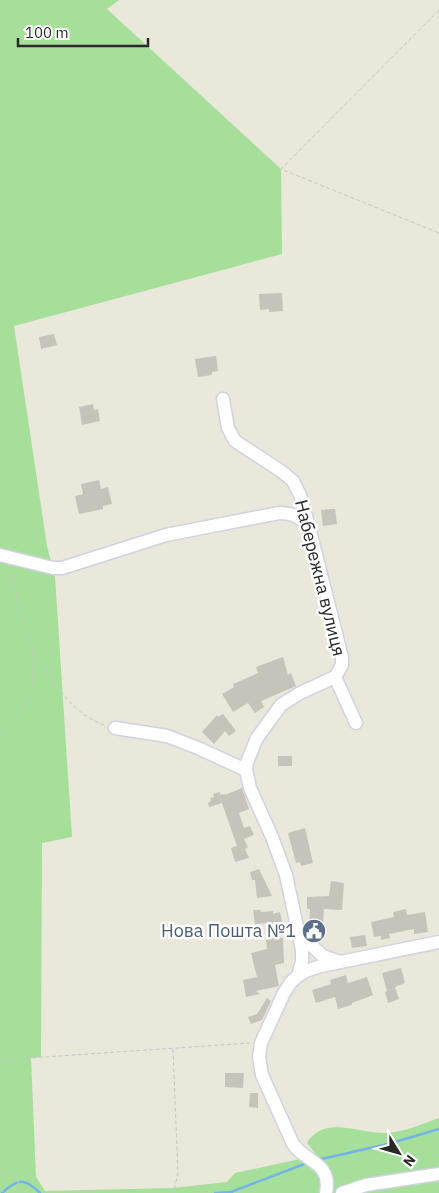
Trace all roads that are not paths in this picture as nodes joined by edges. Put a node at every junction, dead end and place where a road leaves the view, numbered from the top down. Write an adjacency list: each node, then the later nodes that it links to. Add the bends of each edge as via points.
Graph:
1 (223, 399): 2 (street, Набережна вулиця, via 231,435 240,445 293,482)
2 (309, 527): 3 (street, via 294,514 279,513 166,535 62,568); 4 (street, Набережна вулиця, via 342,657 342,665)
3 (3, 559)
4 (335, 677): 5 (street); 7 (street, Набережна вулиця, via 281,705 253,745)
5 (356, 723)
6 (115, 728): 7 (street, via 167,736)
7 (246, 770): 8 (street, via 250,788 282,864)
8 (299, 934): 10 (street, via 323,956); 11 (street, via 302,955)
9 (439, 942): 10 (street)
10 (340, 962): 11 (street, via 313,968)
11 (298, 976): 13 (street, via 284,994 261,1043 259,1064 293,1144 323,1171)
12 (439, 1174): 14 (street, via 366,1185)
13 (326, 1193)
14 (342, 1193)

